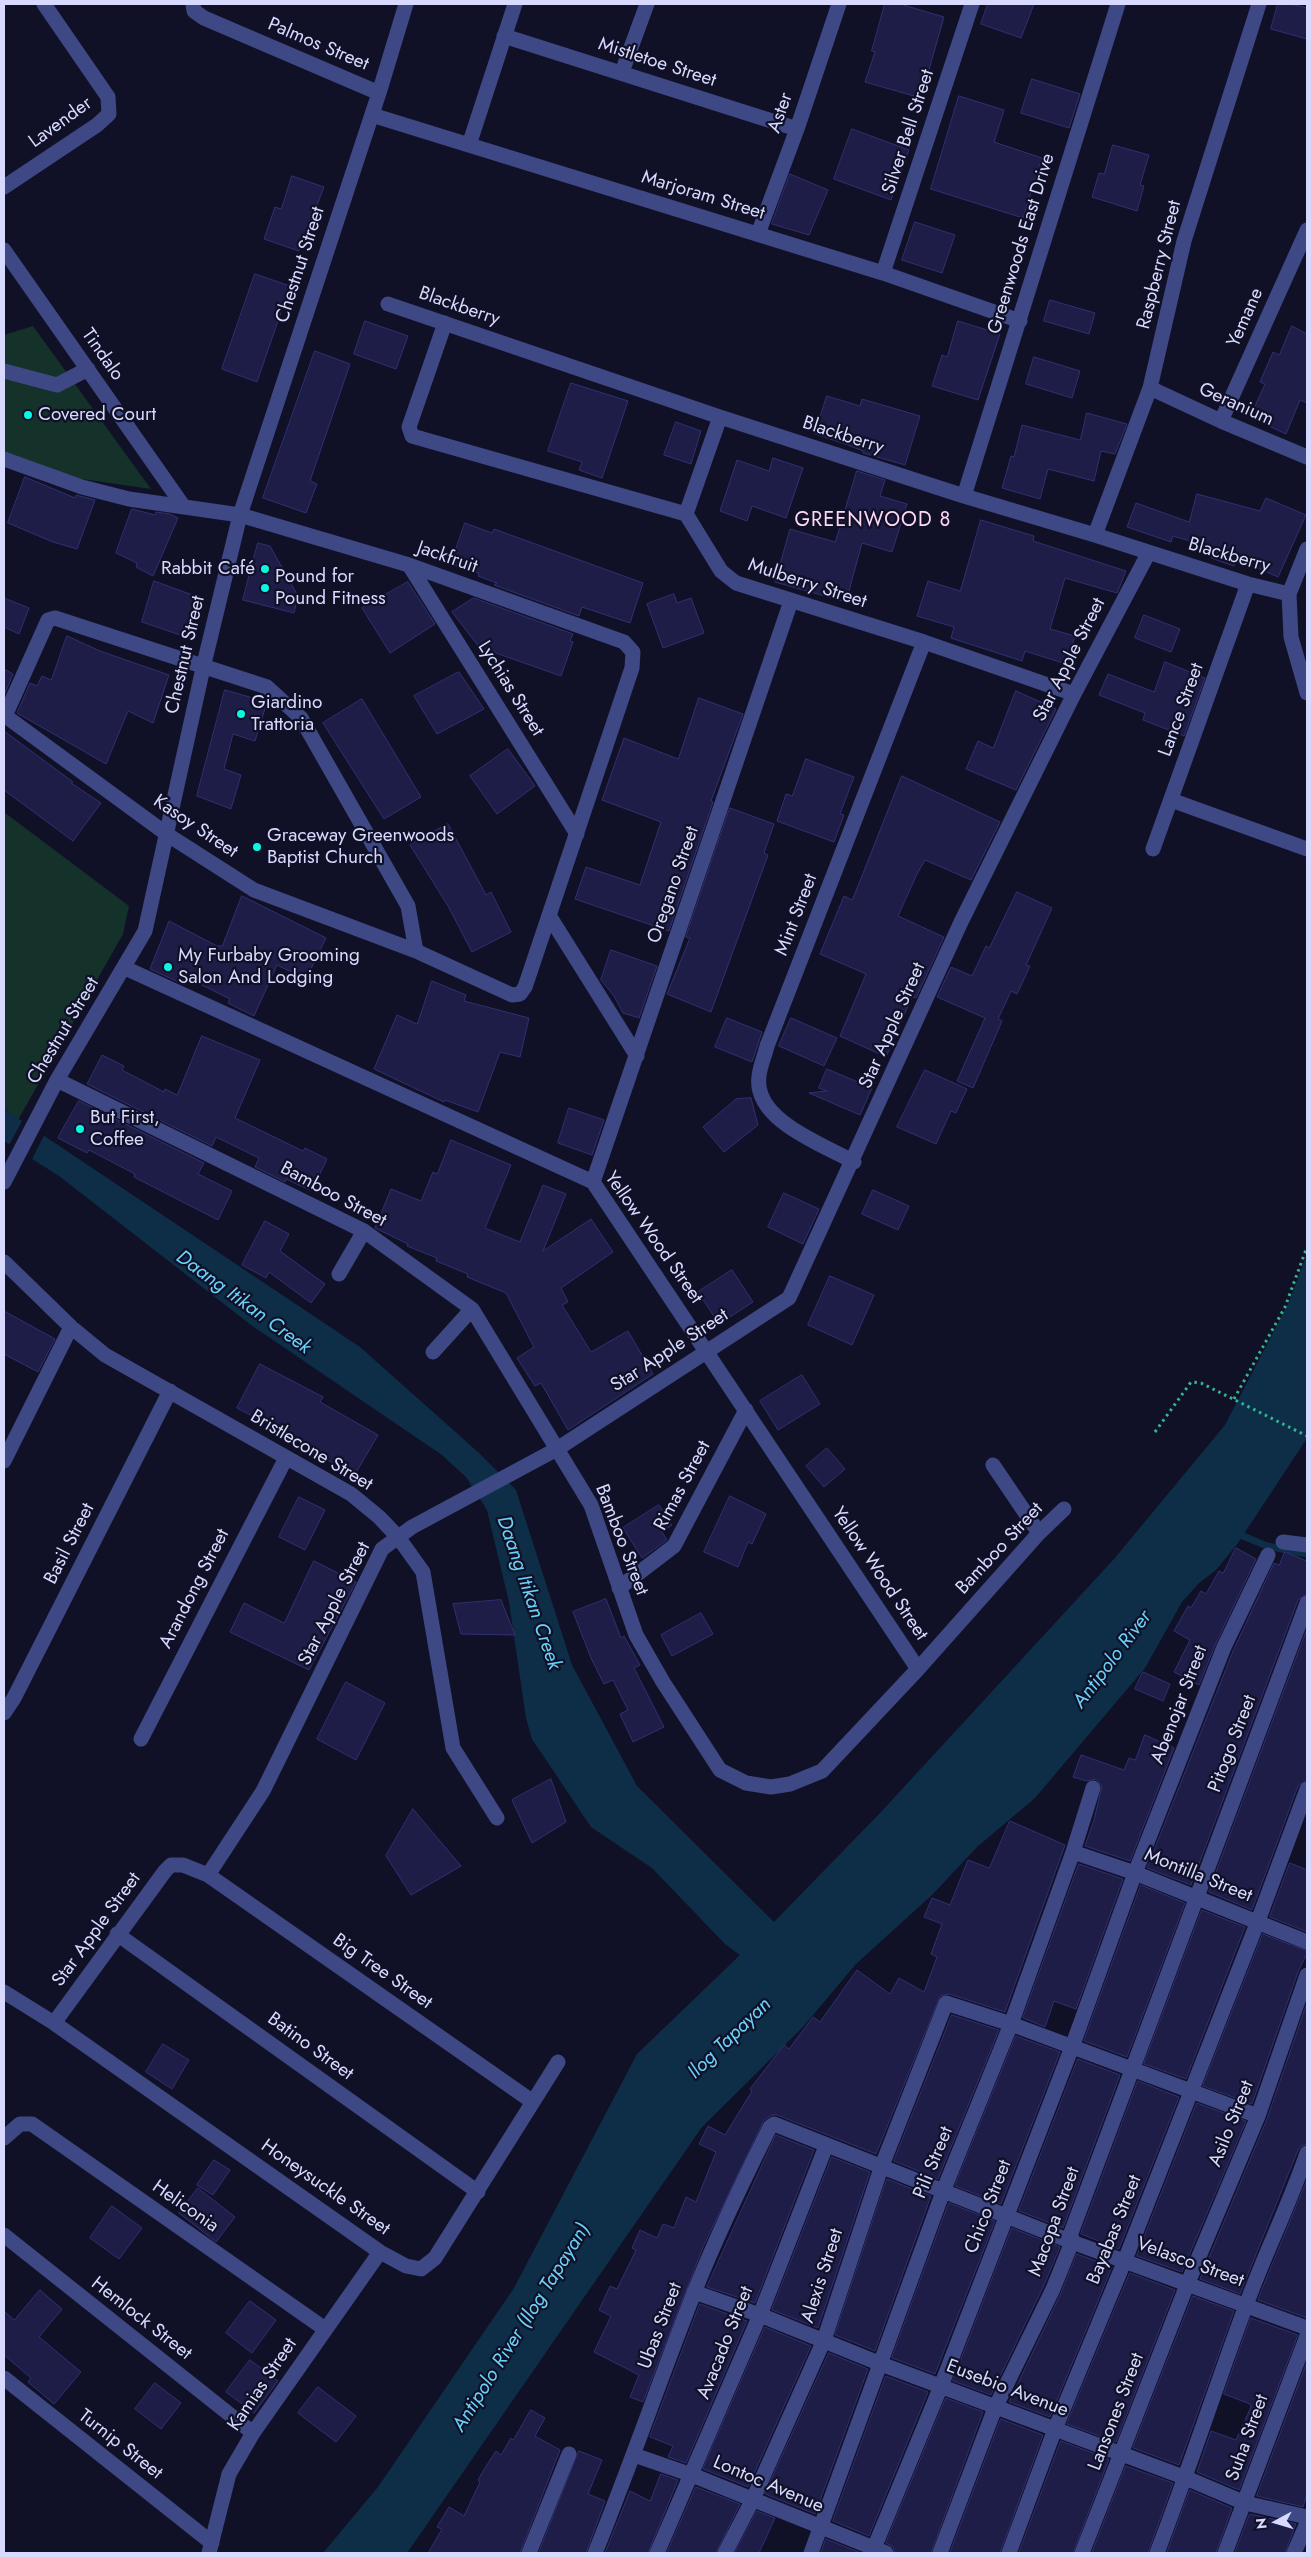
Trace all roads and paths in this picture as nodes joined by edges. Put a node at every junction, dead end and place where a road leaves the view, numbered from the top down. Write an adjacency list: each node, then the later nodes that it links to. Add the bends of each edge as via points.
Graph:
1 (44, 4): 16 (street, Lavender, via 108,97 109,114)
2 (193, 4): 12 (street, Palmos Street, via 194,11 204,18)
3 (406, 4): 12 (street, Chestnut Street)
4 (515, 4): 10 (street)
5 (647, 4): 11 (street)
6 (839, 4): 14 (street, Aster)
7 (972, 4): 20 (street, Silver Bell Street)
8 (1118, 4): 22 (street, Greenwoods East Drive)
9 (1259, 4): 26 (street, Raspberry Street, via 1184,241)
10 (504, 36): 11 (street, Mistletoe Street); 15 (street)
11 (622, 72): 14 (street, Mistletoe Street)
12 (379, 93): 13 (street, Chestnut Street)
13 (372, 116): 15 (street, Marjoram Street); 34 (street, Chestnut Street)
14 (797, 129): 18 (street, Aster)
15 (469, 145): 18 (street, Marjoram Street)
16 (4, 187)
17 (1307, 230): 28 (street, Yemane)
18 (758, 234): 20 (street, Marjoram Street)
19 (4, 250): 24 (street, Tindalo)
20 (883, 273): 22 (street, Marjoram Street)
21 (388, 304): 23 (street, Blackberry)
22 (1020, 321): 31 (street, Greenwoods East Drive)
23 (445, 323): 27 (street, Blackberry); 33 (street, via 409,427 412,436)
24 (88, 369): 25 (street, via 57,385); 32 (street, Tindalo)
25 (4, 371)
26 (1150, 388): 28 (street, Geranium); 35 (street, Raspberry Street)
27 (720, 417): 31 (street, Blackberry); 33 (street)
28 (1222, 422): 29 (street, Geranium)
29 (1307, 457)
30 (4, 459): 32 (street, Jackfruit, via 91,489 129,499)
31 (964, 496): 35 (street, Blackberry)
32 (184, 507): 34 (street, Jackfruit)
33 (686, 514): 41 (street, Mulberry Street, via 720,571 736,583)
34 (240, 515): 38 (street, Jackfruit); 43 (street, Chestnut Street)
35 (1096, 535): 37 (street, Blackberry)
36 (1307, 549): 40 (street)
37 (1148, 554): 39 (street, Blackberry); 44 (street, Star Apple Street)
38 (409, 565): 48 (street, Lychias Street); 48 (street, Jackfruit, via 624,642 633,652 632,668)
39 (1248, 584): 40 (street, Blackberry); 47 (street, Lance Street)
40 (1289, 594): 45 (street, via 1291,638)
41 (791, 601): 42 (street, Mulberry Street); 55 (street, Oregano Street)
42 (924, 642): 44 (street, Mulberry Street); 57 (street, Mint Street, via 758,1076 762,1099 777,1120)
43 (203, 668): 46 (street, via 55,618 48,620); 49 (street, Chestnut Street); 53 (street, via 267,687 301,718 408,906)
44 (1074, 694): 57 (street, Star Apple Street, via 962,922)
45 (1307, 694)
46 (4, 715): 49 (street, Kasoy Street)
47 (1171, 800): 50 (street, Lance Street); 51 (street)
48 (577, 834): 52 (street)
49 (168, 835): 53 (street, Kasoy Street, via 254,890); 54 (street, Chestnut Street, via 145,931)
50 (1153, 849)
51 (1307, 849)
52 (550, 918): 53 (street, Kasoy Street, via 520,994 512,995); 55 (street)
53 (416, 951)
54 (125, 968): 56 (street, Chestnut Street); 59 (street, Yellow Wood Street)
55 (637, 1056): 59 (street, Oregano Street)
56 (57, 1080): 58 (street, Chestnut Street); 60 (street, Bamboo Street)
57 (854, 1162): 66 (street, Star Apple Street, via 790,1298)
58 (4, 1182)
59 (593, 1182): 66 (street, Yellow Wood Street)
60 (364, 1231): 63 (street); 64 (street, Bamboo Street)
61 (1307, 1247): 69 (path, via 1285,1307)
62 (4, 1262): 65 (street, Bristlecone Street)
63 (339, 1274)
64 (472, 1309): 67 (street); 73 (street, Bamboo Street)
65 (71, 1327): 68 (street, Bristlecone Street, via 105,1355); 75 (street)
66 (707, 1350): 70 (street, Yellow Wood Street); 73 (street, Star Apple Street)
67 (433, 1352)
68 (170, 1391): 74 (street, Bristlecone Street); 86 (street, Basil Street)
69 (1235, 1399): 71 (path, via 1191,1382); 72 (path)
70 (746, 1410): 83 (street, Rimas Street, via 674,1546); 85 (street, Yellow Wood Street)
71 (1155, 1432)
72 (1307, 1436)
73 (557, 1449): 79 (street, Star Apple Street); 83 (street, Bamboo Street, via 590,1505)
74 (286, 1458): 79 (street, Bristlecone Street, via 352,1494); 87 (street, Arandong Street)
75 (4, 1462)
76 (993, 1465): 78 (street)
77 (1064, 1509): 78 (street, Bamboo Street)
78 (1039, 1532): 85 (street, Bamboo Street)
79 (398, 1537): 90 (street, Bristlecone Street, via 422,1572 453,1748); 93 (street, Star Apple Street, via 382,1549 263,1791)
80 (1284, 1542): 81 (street)
81 (1307, 1545)
82 (1268, 1556): 92 (street, Abenojar Street, via 1224,1647)
83 (619, 1588): 85 (street, Bamboo Street, via 636,1635 678,1706 720,1770 746,1783 771,1787 790,1784 822,1771)
84 (1307, 1604): 94 (street, Pitogo Street)
85 (918, 1669)
86 (4, 1713)
87 (141, 1739)
88 (1093, 1788): 91 (street, Pili Street)
89 (1307, 1789): 95 (street, Bayabas Street)
90 (497, 1818)
91 (1073, 1852): 92 (street, Montilla Street); 101 (street, Pili Street)
92 (1135, 1873): 94 (street, Montilla Street); 102 (street, Chico Street)
93 (208, 1875): 96 (street, Star Apple Street, via 183,1865 171,1865); 106 (street, Big Tree Street)
94 (1197, 1899): 95 (street, Montilla Street); 104 (street, Macopa Street)
95 (1258, 1922): 97 (street, Montilla Street); 105 (street, Bayabas Street)
96 (118, 1934): 100 (street, Star Apple Street); 114 (street, Batino Street)
97 (1307, 1942)
98 (1307, 1975): 107 (street, Asilo Street)
99 (4, 1992): 100 (street, Honeysuckle Street)
100 (54, 2023): 118 (street, Honeysuckle Street)
101 (1011, 2024): 102 (street); 112 (street, Alexis Street, via 950,2003 943,2005); 113 (street, Pili Street)
102 (1072, 2047): 104 (street); 115 (street, Chico Street)
103 (558, 2062): 106 (street, Honeysuckle Street)
104 (1133, 2069): 105 (street); 117 (street, Macopa Street, via 1071,2232)
105 (1190, 2090): 107 (street); 119 (street, Bayabas Street)
106 (533, 2102): 114 (street, Honeysuckle Street)
107 (1258, 2116): 120 (street, Asilo Street)
108 (780, 2125): 110 (street, Velasco Street); 121 (street, Ubas Street, via 770,2127)
109 (4, 2138): 125 (street, Heliconia, via 20,2124 32,2124)
110 (826, 2146): 112 (street, Velasco Street); 123 (street, Avacado Street)
111 (1307, 2153): 122 (street)
112 (881, 2168): 113 (street, Velasco Street); 127 (street, Alexis Street)
113 (944, 2190): 115 (street, Velasco Street); 128 (street, Pili Street)
114 (478, 2192): 118 (street, Honeysuckle Street, via 436,2258 421,2269 406,2266)
115 (1006, 2216): 117 (street, Velasco Street); 130 (street, Chico Street)
116 (4, 2235): 133 (street, Hemlock Street)
117 (1072, 2242): 119 (street, Velasco Street); 131 (street, Macopa Street, via 1053,2289)
118 (380, 2252): 125 (street, Kamias Street)
119 (1125, 2260): 120 (street, Velasco Street); 132 (street, Bayabas Street)
120 (1187, 2285): 122 (street, Velasco Street); 135 (street, Lansones Street)
121 (694, 2292): 123 (street, Eusebio Avenue); 136 (street, Ubas Street)
122 (1246, 2305): 124 (street, Velasco Street); 138 (street)
123 (760, 2315): 127 (street, Eusebio Avenue); 137 (street, Avacado Street)
124 (1307, 2328)
125 (326, 2329): 133 (street, Kamias Street)
126 (1307, 2336): 140 (street, Suha Street)
127 (824, 2340): 128 (street, Eusebio Avenue); 139 (street, Alexis Street)
128 (881, 2364): 130 (street, Eusebio Avenue); 143 (street, Pili Street)
129 (4, 2378): 144 (street, Turnip Street)
130 (941, 2386): 131 (street, Eusebio Avenue); 145 (street, Chico Street)
131 (995, 2408): 132 (street, Eusebio Avenue); 151 (street, Macopa Street)
132 (1055, 2429): 135 (street, Eusebio Avenue); 152 (street, Bayabas Street)
133 (253, 2433): 144 (street, Kamias Street, via 229,2474)
134 (569, 2454): 146 (street)
135 (1122, 2455): 138 (street, Eusebio Avenue); 153 (street, Lansones Street)
136 (634, 2456): 137 (street, Lontoc Avenue); 147 (street, Ubas Street)
137 (692, 2475): 139 (street, Lontoc Avenue); 148 (street, Avacado Street)
138 (1186, 2478): 140 (street, Eusebio Avenue); 154 (street)
139 (753, 2500): 143 (street, Lontoc Avenue); 149 (street, Alexis Street)
140 (1245, 2503): 141 (street, Eusebio Avenue); 155 (street, Suha Street)
141 (1307, 2517)
142 (1307, 2522): 156 (street)
143 (820, 2528): 145 (street, Lontoc Avenue); 150 (street, Pili Street)
144 (211, 2548)
145 (878, 2552)
146 (529, 2553)
147 (595, 2553)
148 (657, 2553)
149 (725, 2553)
150 (810, 2553)
151 (940, 2553)
152 (1010, 2553)
153 (1082, 2553)
154 (1157, 2553)
155 (1225, 2553)
156 (1294, 2553)

